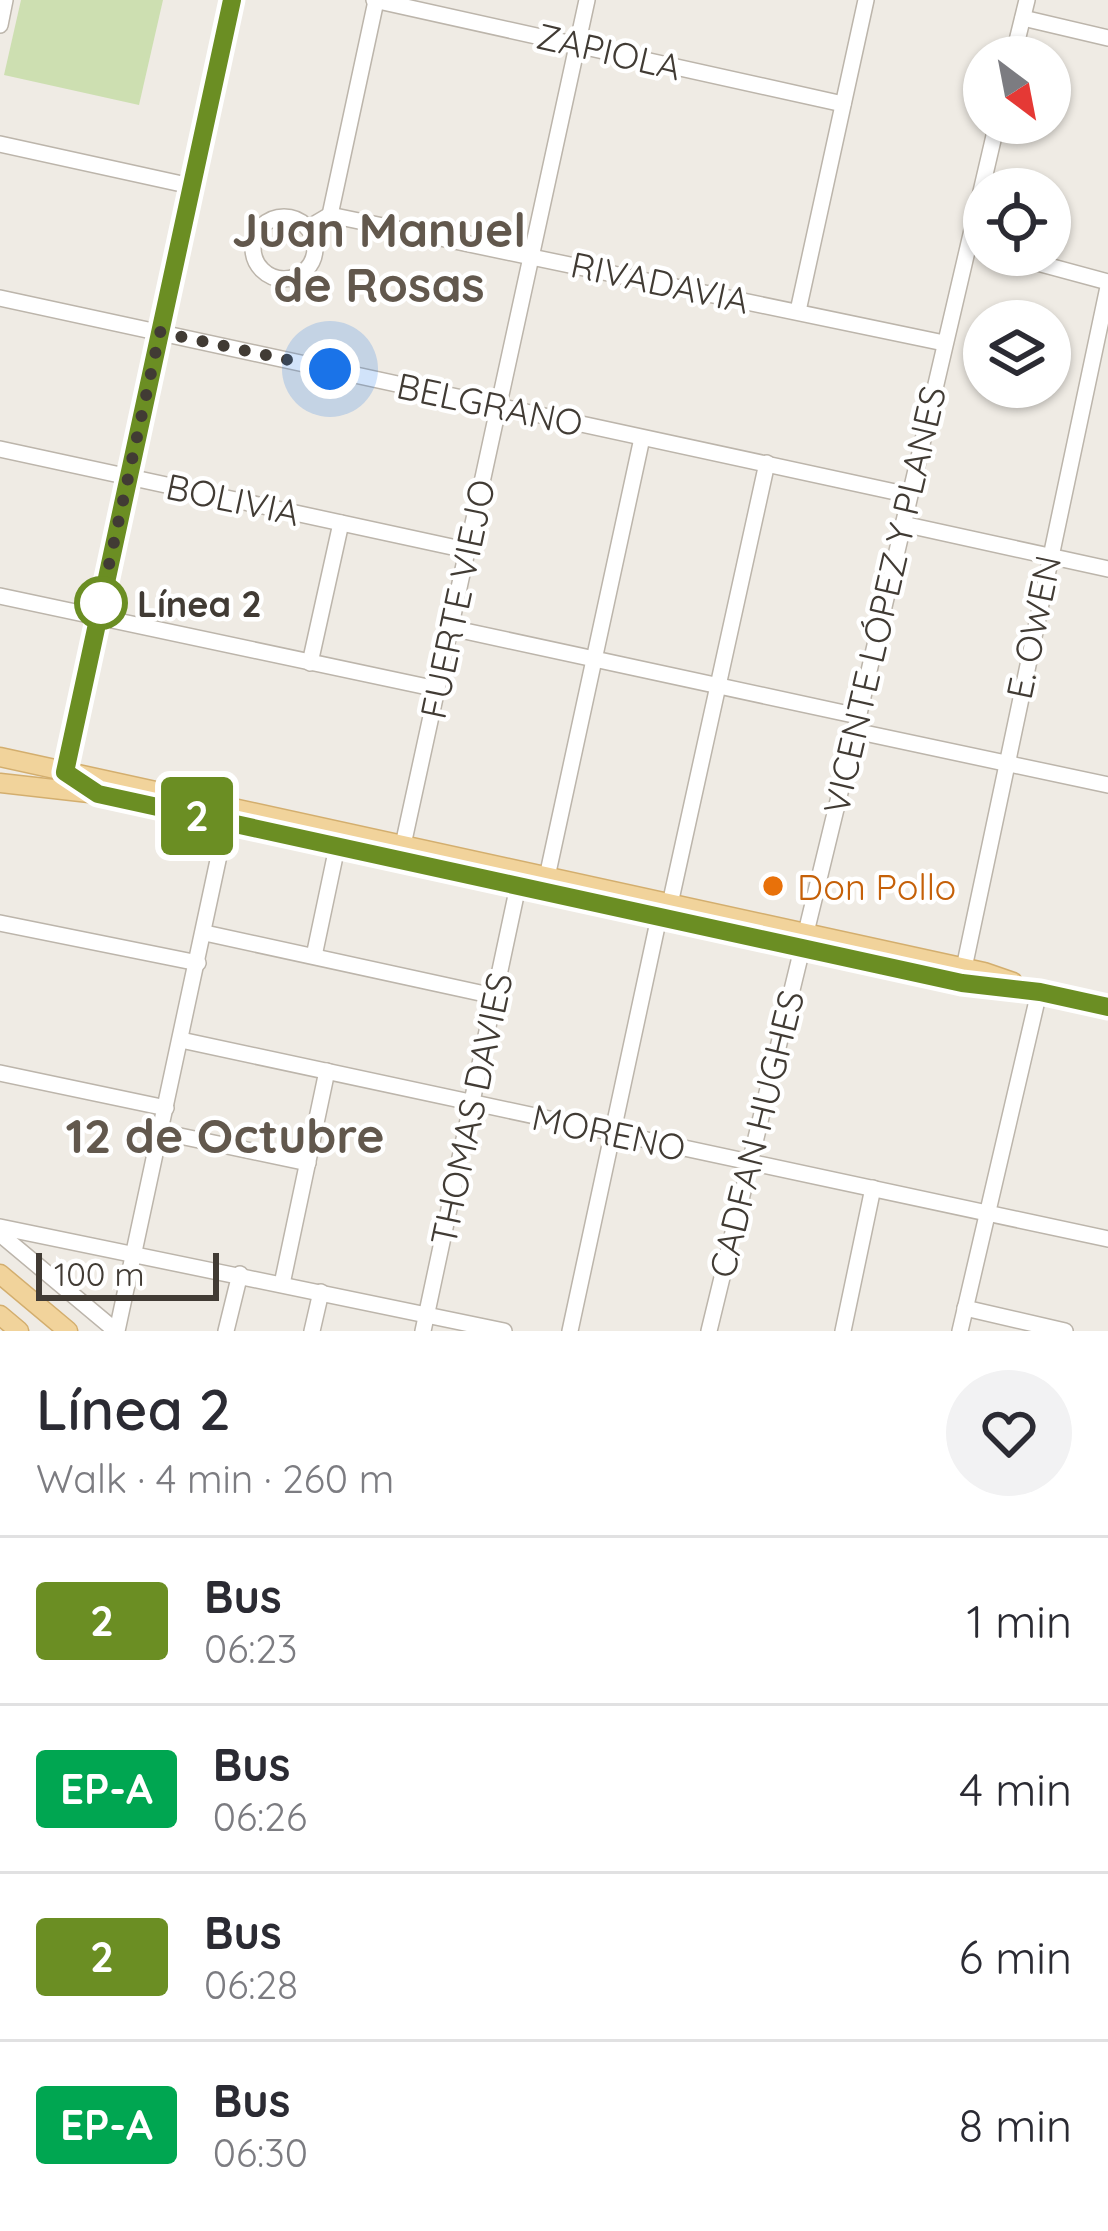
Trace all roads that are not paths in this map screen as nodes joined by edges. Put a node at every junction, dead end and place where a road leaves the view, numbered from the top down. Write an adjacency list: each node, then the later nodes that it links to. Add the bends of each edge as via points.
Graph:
1 (5, 0): 8 (street)
2 (232, 0): 14 (street)
3 (375, 0): 11 (street, ZAPIOLA); 15 (street)
4 (587, 0): 11 (street, FUERTE VIEJO)
5 (866, 0): 12 (street)
6 (1027, 0): 7 (street)
7 (1023, 18): 9 (street); 10 (street)
8 (0, 25)
9 (1018, 36)
10 (1108, 38)
11 (577, 44): 12 (street, ZAPIOLA); 17 (street, FUERTE VIEJO)
12 (843, 104): 22 (street)
13 (0, 144): 14 (street)
14 (191, 185): 23 (street)
15 (330, 215): 16 (street); 17 (street, RIVADAVIA)
16 (308, 228): 16 (street, via 292,218 264,225 254,241 261,269 290,279 309,268 316,248)
17 (530, 255): 22 (street, RIVADAVIA); 25 (street, FUERTE VIEJO)
18 (1071, 274): 20 (street)
19 (966, 276): 24 (street, VICENTE LÓPEZ Y PLANES)
20 (1108, 285): 34 (street, E. OWEN)
21 (0, 298): 23 (street, BELGRANO)
22 (798, 311): 24 (street, RIVADAVIA)
23 (160, 332): 25 (street, BELGRANO); 29 (street)
24 (944, 343): 30 (street, VICENTE LÓPEZ Y PLANES)
25 (500, 406): 26 (street, BELGRANO); 33 (street, FUERTE VIEJO)
26 (642, 438): 28 (street, BELGRANO); 39 (street)
27 (0, 449): 29 (street, BOLIVIA)
28 (767, 463): 30 (street, BELGRANO); 41 (street)
29 (129, 476): 31 (street, BOLIVIA); 37 (street)
30 (909, 495): 32 (street, VICENTE LÓPEZ Y PLANES)
31 (340, 523): 33 (street, BOLIVIA); 40 (street)
32 (903, 524): 34 (street); 43 (street, VICENTE LÓPEZ Y PLANES)
33 (466, 550): 38 (street, FUERTE VIEJO)
34 (1048, 556): 35 (street); 45 (street, E. OWEN)
35 (1108, 569)
36 (0, 596): 37 (street)
37 (98, 615): 40 (street); 47 (street)
38 (451, 628): 39 (street); 42 (street, FUERTE VIEJO)
39 (593, 659): 41 (street); 55 (street)
40 (310, 663): 42 (street)
41 (717, 686): 43 (street); 57 (street)
42 (437, 689): 53 (street, FUERTE VIEJO)
43 (857, 724): 45 (street); 60 (street, VICENTE LÓPEZ Y PLANES)
44 (0, 758): 46 (main road)
45 (1005, 762): 49 (street); 63 (street, E. OWEN)
46 (27, 764): 47 (main road); 48 (main road)
47 (65, 772): 50 (main road); 51 (main road); 53 (main road)
48 (0, 782): 50 (main road)
49 (1108, 785)
50 (37, 788): 51 (main road)
51 (98, 794): 52 (main road)
52 (226, 823): 54 (main road); 59 (street)
53 (403, 845): 55 (main road)
54 (337, 847): 56 (main road); 61 (street)
55 (547, 877): 57 (main road)
56 (518, 886): 57 (main road); 65 (street, THOMAS DAVIES)
57 (664, 910): 60 (main road); 73 (street)
58 (0, 923): 62 (street)
59 (205, 933): 61 (street); 62 (street)
60 (804, 940): 63 (main road); 64 (main road, via 962,983); 74 (street, CADFAN HUGHES)
61 (314, 956): 65 (street)
62 (198, 963): 67 (street)
63 (964, 968): 64 (main road)
64 (1040, 992): 66 (main road); 77 (street)
65 (494, 996): 70 (street, THOMAS DAVIES)
66 (1108, 1007)
67 (181, 1040): 68 (street, MORENO); 71 (street)
68 (327, 1071): 70 (street, MORENO); 75 (street)
69 (0, 1073): 71 (street)
70 (473, 1102): 73 (street, MORENO); 87 (street, THOMAS DAVIES)
71 (166, 1108): 72 (street)
72 (161, 1132): 75 (street); 80 (street)
73 (611, 1132): 74 (street, MORENO); 94 (street)
74 (748, 1162): 76 (street, MORENO); 95 (street, CADFAN HUGHES)
75 (308, 1163): 83 (street)
76 (873, 1188): 77 (street, MORENO); 96 (street)
77 (986, 1213): 79 (street, MORENO); 85 (street)
78 (0, 1230): 80 (street); 90 (street)
79 (1108, 1239)
80 (134, 1252): 82 (street); 90 (street)
81 (0, 1274): 89 (main road)
82 (240, 1274): 83 (street); 91 (street)
83 (282, 1283): 84 (street)
84 (321, 1292): 87 (street); 92 (street)
85 (965, 1308): 97 (street); 98 (street)
86 (0, 1315): 88 (main road)
87 (425, 1323): 93 (street)
88 (19, 1331)
89 (68, 1331)
90 (116, 1331)
91 (226, 1331)
92 (312, 1331)
93 (504, 1331)
94 (570, 1331)
95 (709, 1331)
96 (843, 1331)
97 (960, 1331)
98 (1066, 1331)

